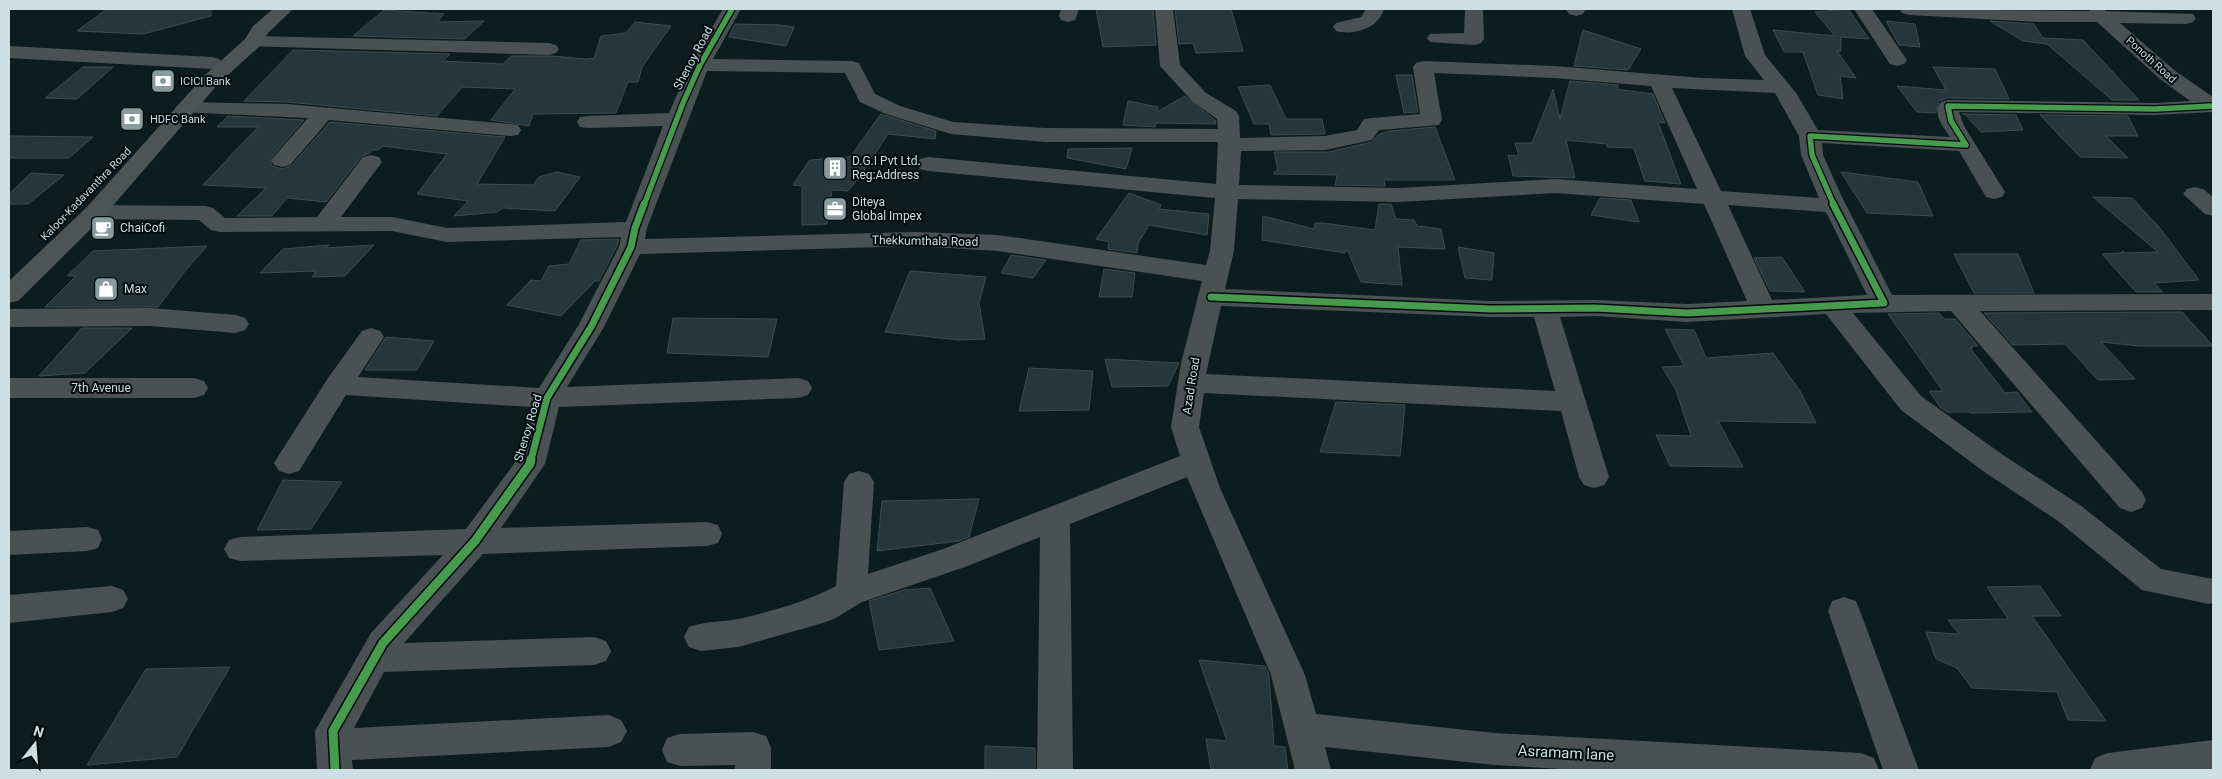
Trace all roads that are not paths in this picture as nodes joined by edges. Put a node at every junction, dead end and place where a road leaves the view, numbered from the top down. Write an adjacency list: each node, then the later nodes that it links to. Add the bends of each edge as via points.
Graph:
1 (269, 9): 18 (main road, Kaloor-Kadavanthra Road)
2 (284, 9): 14 (main road, via 260,30)
3 (732, 9): 19 (street, Shenoy Road)
4 (1164, 9): 29 (street, Azad Road, via 1170,66 1199,97 1228,116)
5 (1376, 9): 12 (street, via 1367,22)
6 (1474, 9): 13 (street, via 1474,39)
7 (1741, 9): 21 (street, via 1755,56)
8 (1863, 9): 17 (street)
9 (1909, 9): 10 (street, via 2040,16)
10 (2096, 13): 11 (street); 22 (street, Ponoth Road, via 2182,87)
11 (2186, 18)
12 (1343, 27)
13 (1437, 38)
14 (253, 42): 15 (street); 23 (main road)
15 (549, 50)
16 (9, 52): 18 (street)
17 (1897, 60)
18 (212, 63): 45 (main road, Kaloor-Kadavanthra Road)
19 (700, 65): 25 (street, Shenoy Road); 29 (street, via 852,67 867,98 893,110 951,128 1045,135)
20 (1659, 81): 21 (street); 29 (street, via 1554,72 1423,67 1430,120 1372,124 1364,135 1324,143); 37 (street)
21 (1781, 87): 28 (street)
22 (2213, 99): 30 (street, via 2154,108 1948,106 1947,111 1956,130)
23 (186, 108): 24 (street); 40 (main road)
24 (324, 114): 27 (street); 31 (street)
25 (676, 119): 26 (street); 43 (street, Shenoy Road)
26 (588, 122)
27 (510, 130)
28 (1810, 136): 30 (street); 38 (street, via 1812,155)
29 (1229, 140): 34 (street, Azad Road)
30 (1966, 144): 35 (street)
31 (282, 160)
32 (370, 162): 41 (street)
33 (928, 164): 34 (street)
34 (1227, 192): 37 (street, via 1399,195 1555,186); 46 (street, Azad Road, via 1222,251)
35 (1994, 192)
36 (2195, 194): 39 (street)
37 (1712, 196): 38 (street); 53 (street)
38 (1836, 206): 48 (street)
39 (2213, 209)
40 (95, 212): 41 (street, Thekkumthala Road, via 205,213 219,225); 47 (main road)
41 (323, 225): 43 (street, Thekkumthala Road, via 392,224 447,235 611,231)
42 (815, 226): 44 (street)
43 (633, 238): 44 (street, Thekkumthala Road); 62 (street, Shenoy Road, via 591,327)
44 (847, 240): 46 (street, Thekkumthala Road, via 998,243)
45 (9, 274)
46 (1214, 286): 52 (street, Thekkumthala Road, via 1483,309); 57 (street, Azad Road)
47 (9, 294)
48 (1884, 303): 49 (street, Thekkumthala Road); 51 (street, Thekkumthala Road)
49 (1958, 303): 50 (street, Thekkumthala Road); 68 (street)
50 (2212, 304)
51 (1832, 305): 53 (street, Thekkumthala Road); 75 (street, via 1911,404 2069,514 2153,581)
52 (1544, 310): 53 (street, Thekkumthala Road, via 1596,308 1687,313); 63 (street)
53 (1764, 310)
54 (9, 318): 55 (street, via 150,318)
55 (236, 324)
56 (371, 337): 58 (street)
57 (1191, 383): 63 (street); 64 (street, Azad Road, via 1185,427)
58 (338, 385): 62 (street); 65 (street)
59 (9, 388): 60 (street, 7th Avenue)
60 (194, 388)
61 (798, 388): 62 (street)
62 (547, 398): 72 (street, Shenoy Road, via 530,464)
63 (1572, 402): 66 (street)
64 (1196, 461): 69 (street); 83 (street, Azad Road, via 1288,675)
65 (289, 463)
66 (1594, 476)
67 (859, 482): 76 (street)
68 (2131, 500)
69 (1055, 517): 76 (street, via 954,558); 91 (street)
70 (706, 534): 72 (street)
71 (87, 538): 73 (street)
72 (475, 540): 74 (street); 82 (street, Shenoy Road, via 383,643)
73 (9, 543)
74 (240, 549)
75 (2209, 591)
76 (851, 593): 80 (street, via 823,609 738,633)
77 (112, 599): 78 (street)
78 (9, 609)
79 (1844, 612): 94 (street)
80 (701, 637)
81 (594, 651): 82 (street)
82 (374, 658): 86 (street, Shenoy Road, via 333,731)
83 (1302, 729): 89 (street, Asramam lane, via 1495,749); 92 (street, Azad Road)
84 (609, 731): 86 (street)
85 (680, 750): 90 (street, via 753,748)
86 (334, 757)
87 (2213, 757): 88 (street)
88 (2170, 766): 95 (street)
89 (1825, 769): 93 (street, Asramam lane)
90 (753, 770)
91 (1055, 770)
92 (1313, 770)
93 (1860, 770)
94 (1901, 770)
95 (2108, 770)

